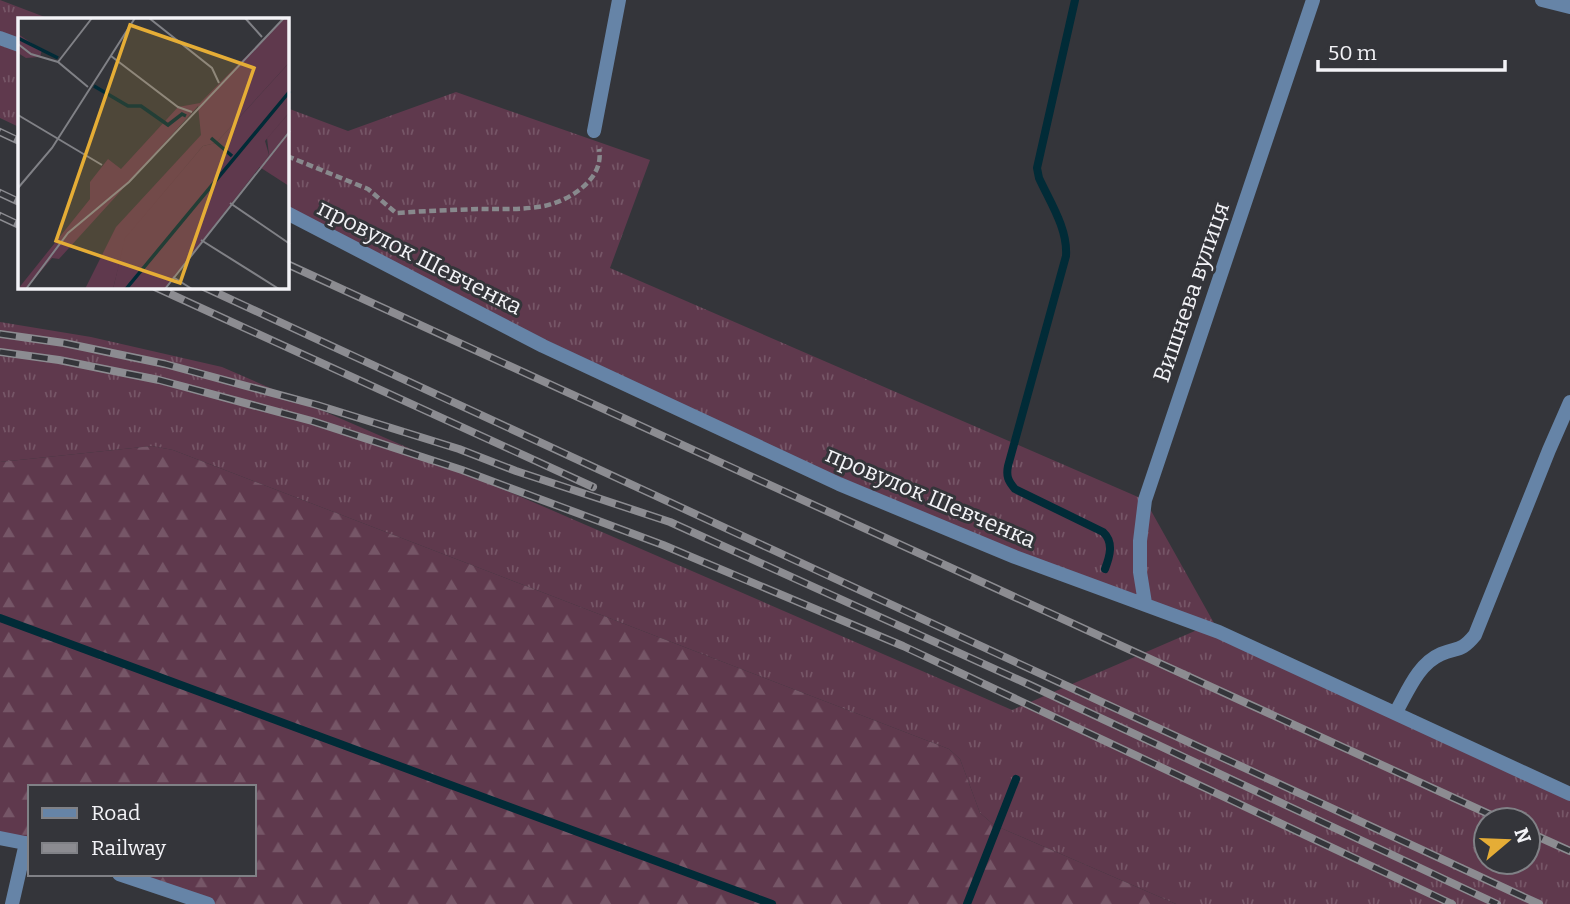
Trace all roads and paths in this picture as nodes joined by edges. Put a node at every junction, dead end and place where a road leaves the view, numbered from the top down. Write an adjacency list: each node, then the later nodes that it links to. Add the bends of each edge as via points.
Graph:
1 (619, 0): 7 (street)
2 (1313, 0): 11 (street, Вишнева вулиця, via 1145,500 1140,541)
3 (1542, 0): 4 (street)
4 (1570, 7)
5 (0, 38): 6 (street)
6 (18, 45)
7 (594, 131): 8 (path, via 600,154 597,170 566,199 544,206 396,213 368,190)
8 (289, 157)
9 (289, 215): 11 (street, провулок Шевченка, via 543,346 839,484 1015,557)
10 (1570, 402): 12 (street, via 1475,635 1466,646 1441,654 1423,667)
11 (1145, 603): 12 (street, провулок Шевченка)
12 (1396, 712): 13 (street, провулок Шевченка)
13 (1570, 794)
14 (0, 838): 15 (street)
15 (28, 844): 17 (street)
16 (125, 876): 18 (street)
17 (12, 904)
18 (208, 904)

